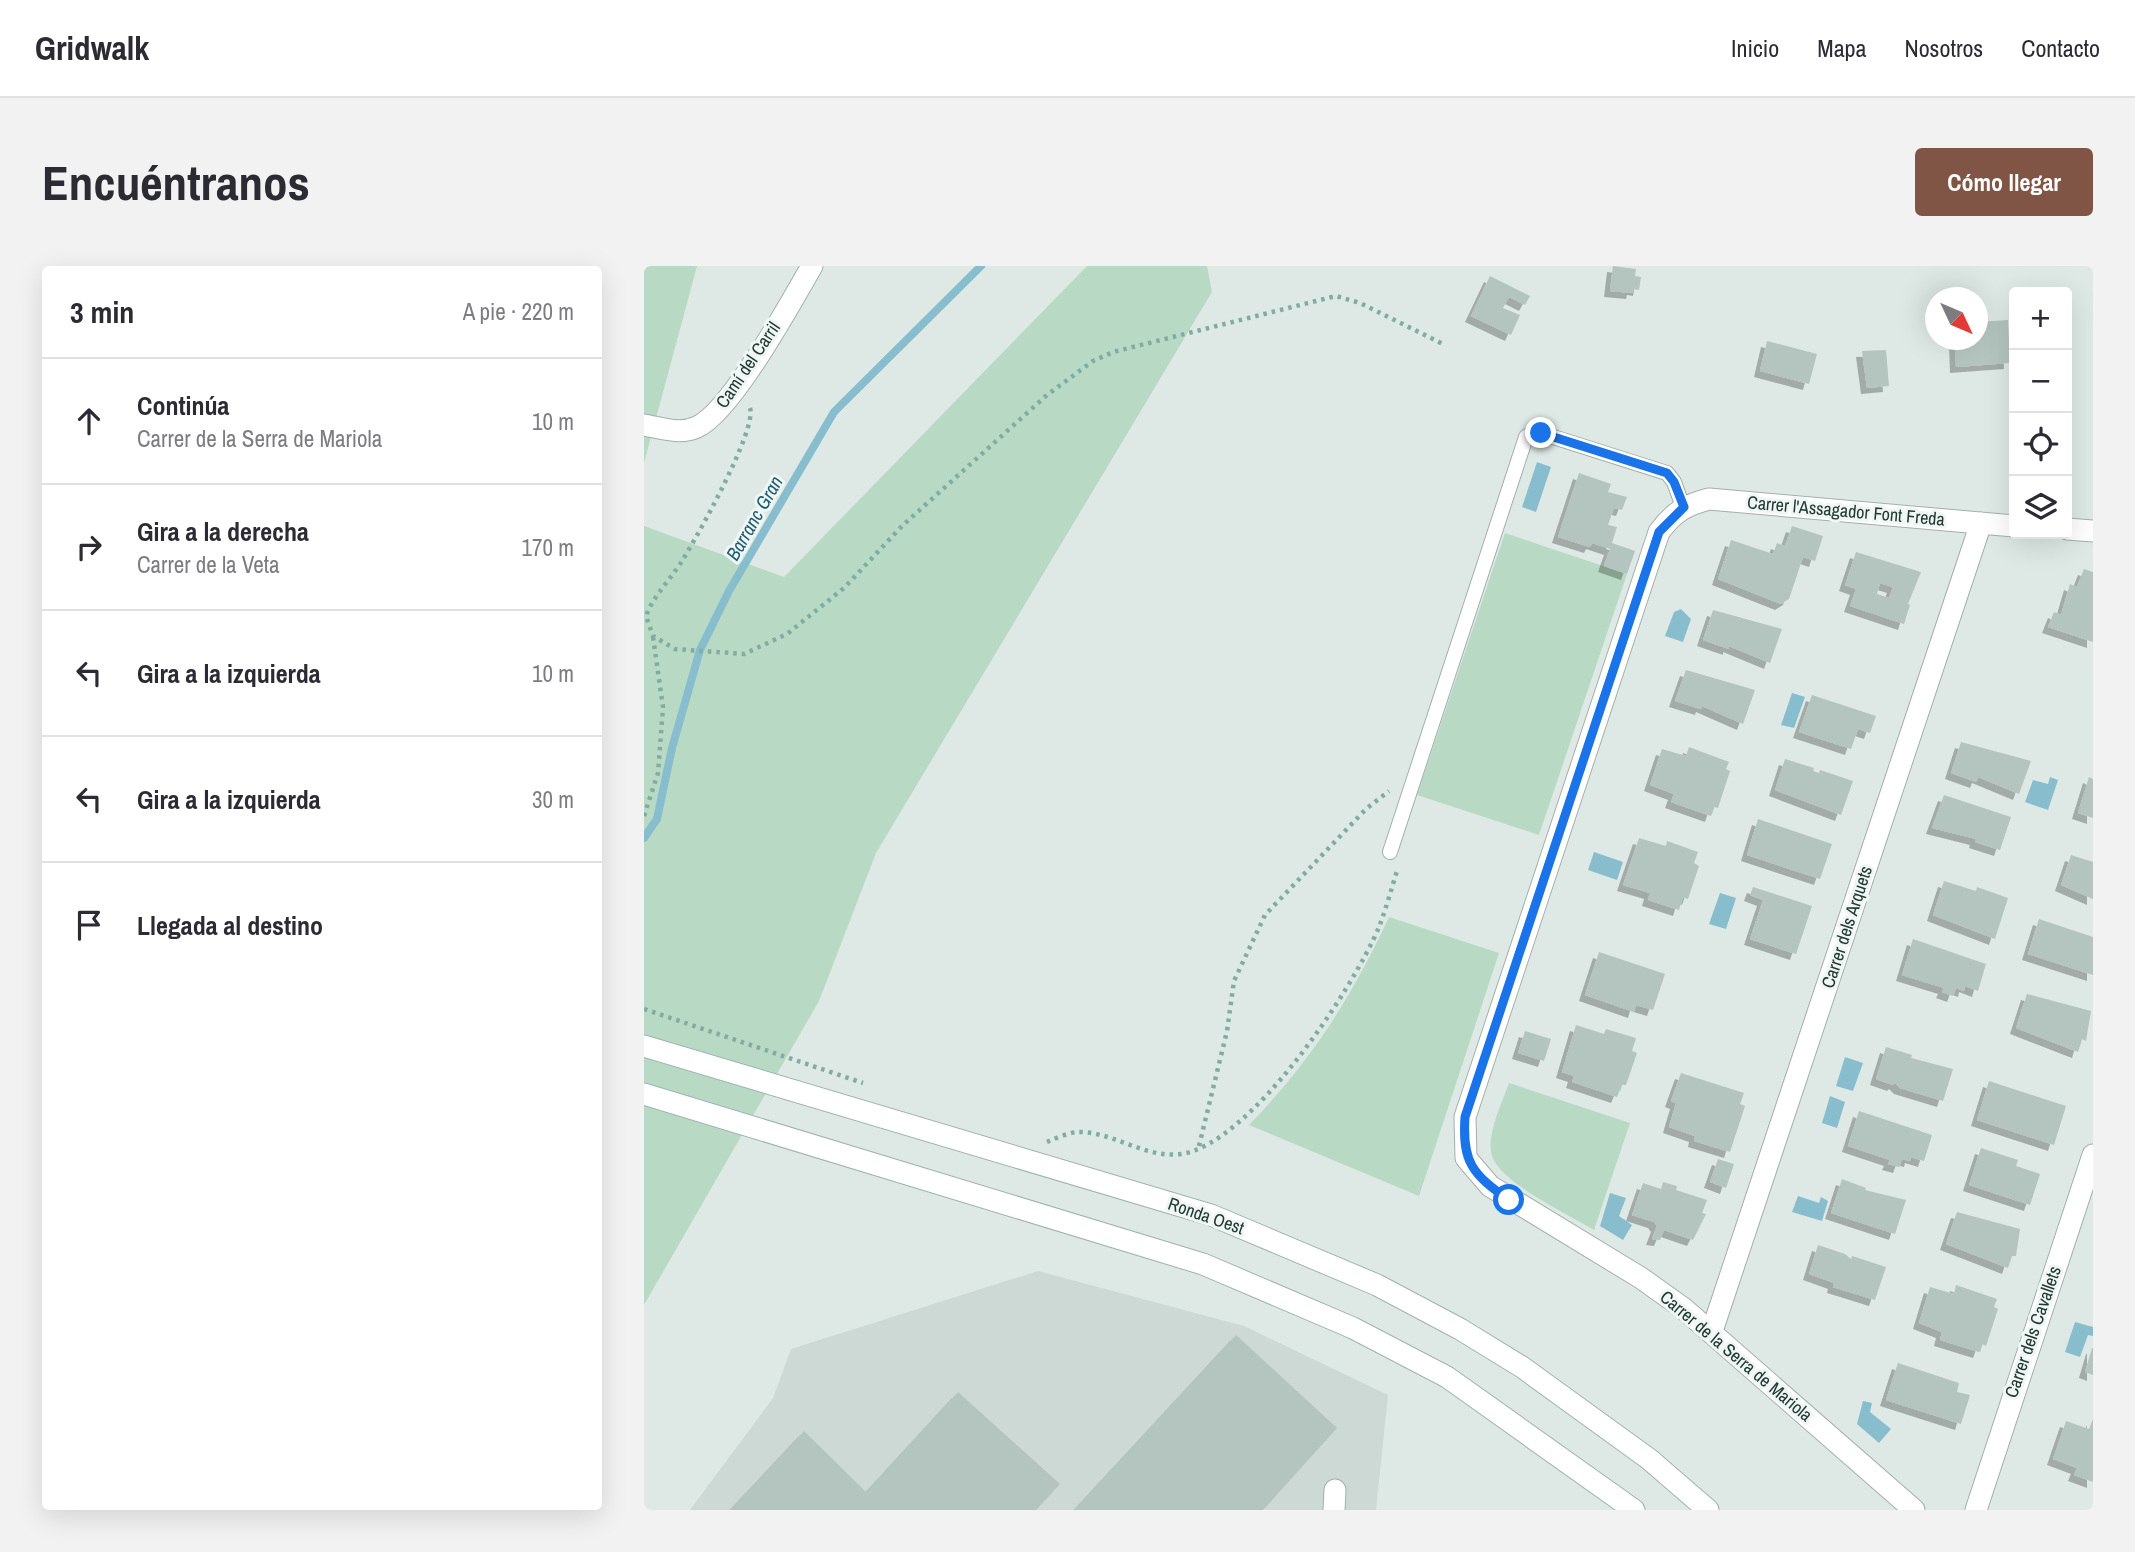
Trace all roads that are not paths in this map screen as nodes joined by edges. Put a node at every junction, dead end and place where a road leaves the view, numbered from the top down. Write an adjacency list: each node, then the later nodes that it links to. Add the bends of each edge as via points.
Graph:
1 (812, 266): 2 (street, Camí del Carril, via 712,417 688,430)
2 (653, 427)
3 (1682, 508): 4 (street, Carrer l'Assagador Font Freda, via 1709,499); 8 (lane, via 1667,473 1541,433 1526,437); 12 (street, Carrer de la Serra de Mariola, via 1659,532 1465,1117 1463,1145 1475,1172 1509,1200 1641,1278)
4 (1981, 523): 5 (street, Carrer l'Assagador Font Freda); 12 (street, Carrer dels Arquets)
5 (2009, 526)
6 (2072, 529): 7 (street)
7 (2093, 531)
8 (1390, 852)
9 (644, 1046): 14 (street, Ronda Oest, via 1211,1215 1377,1285 1522,1367 1649,1459)
10 (644, 1094): 13 (street, via 1203,1264 1353,1328 1447,1377)
11 (2093, 1155): 16 (street, Carrer dels Cavallets)
12 (1712, 1331): 15 (street, Carrer de la Serra de Mariola)
13 (1634, 1510)
14 (1708, 1510)
15 (1914, 1510)
16 (1976, 1510)

